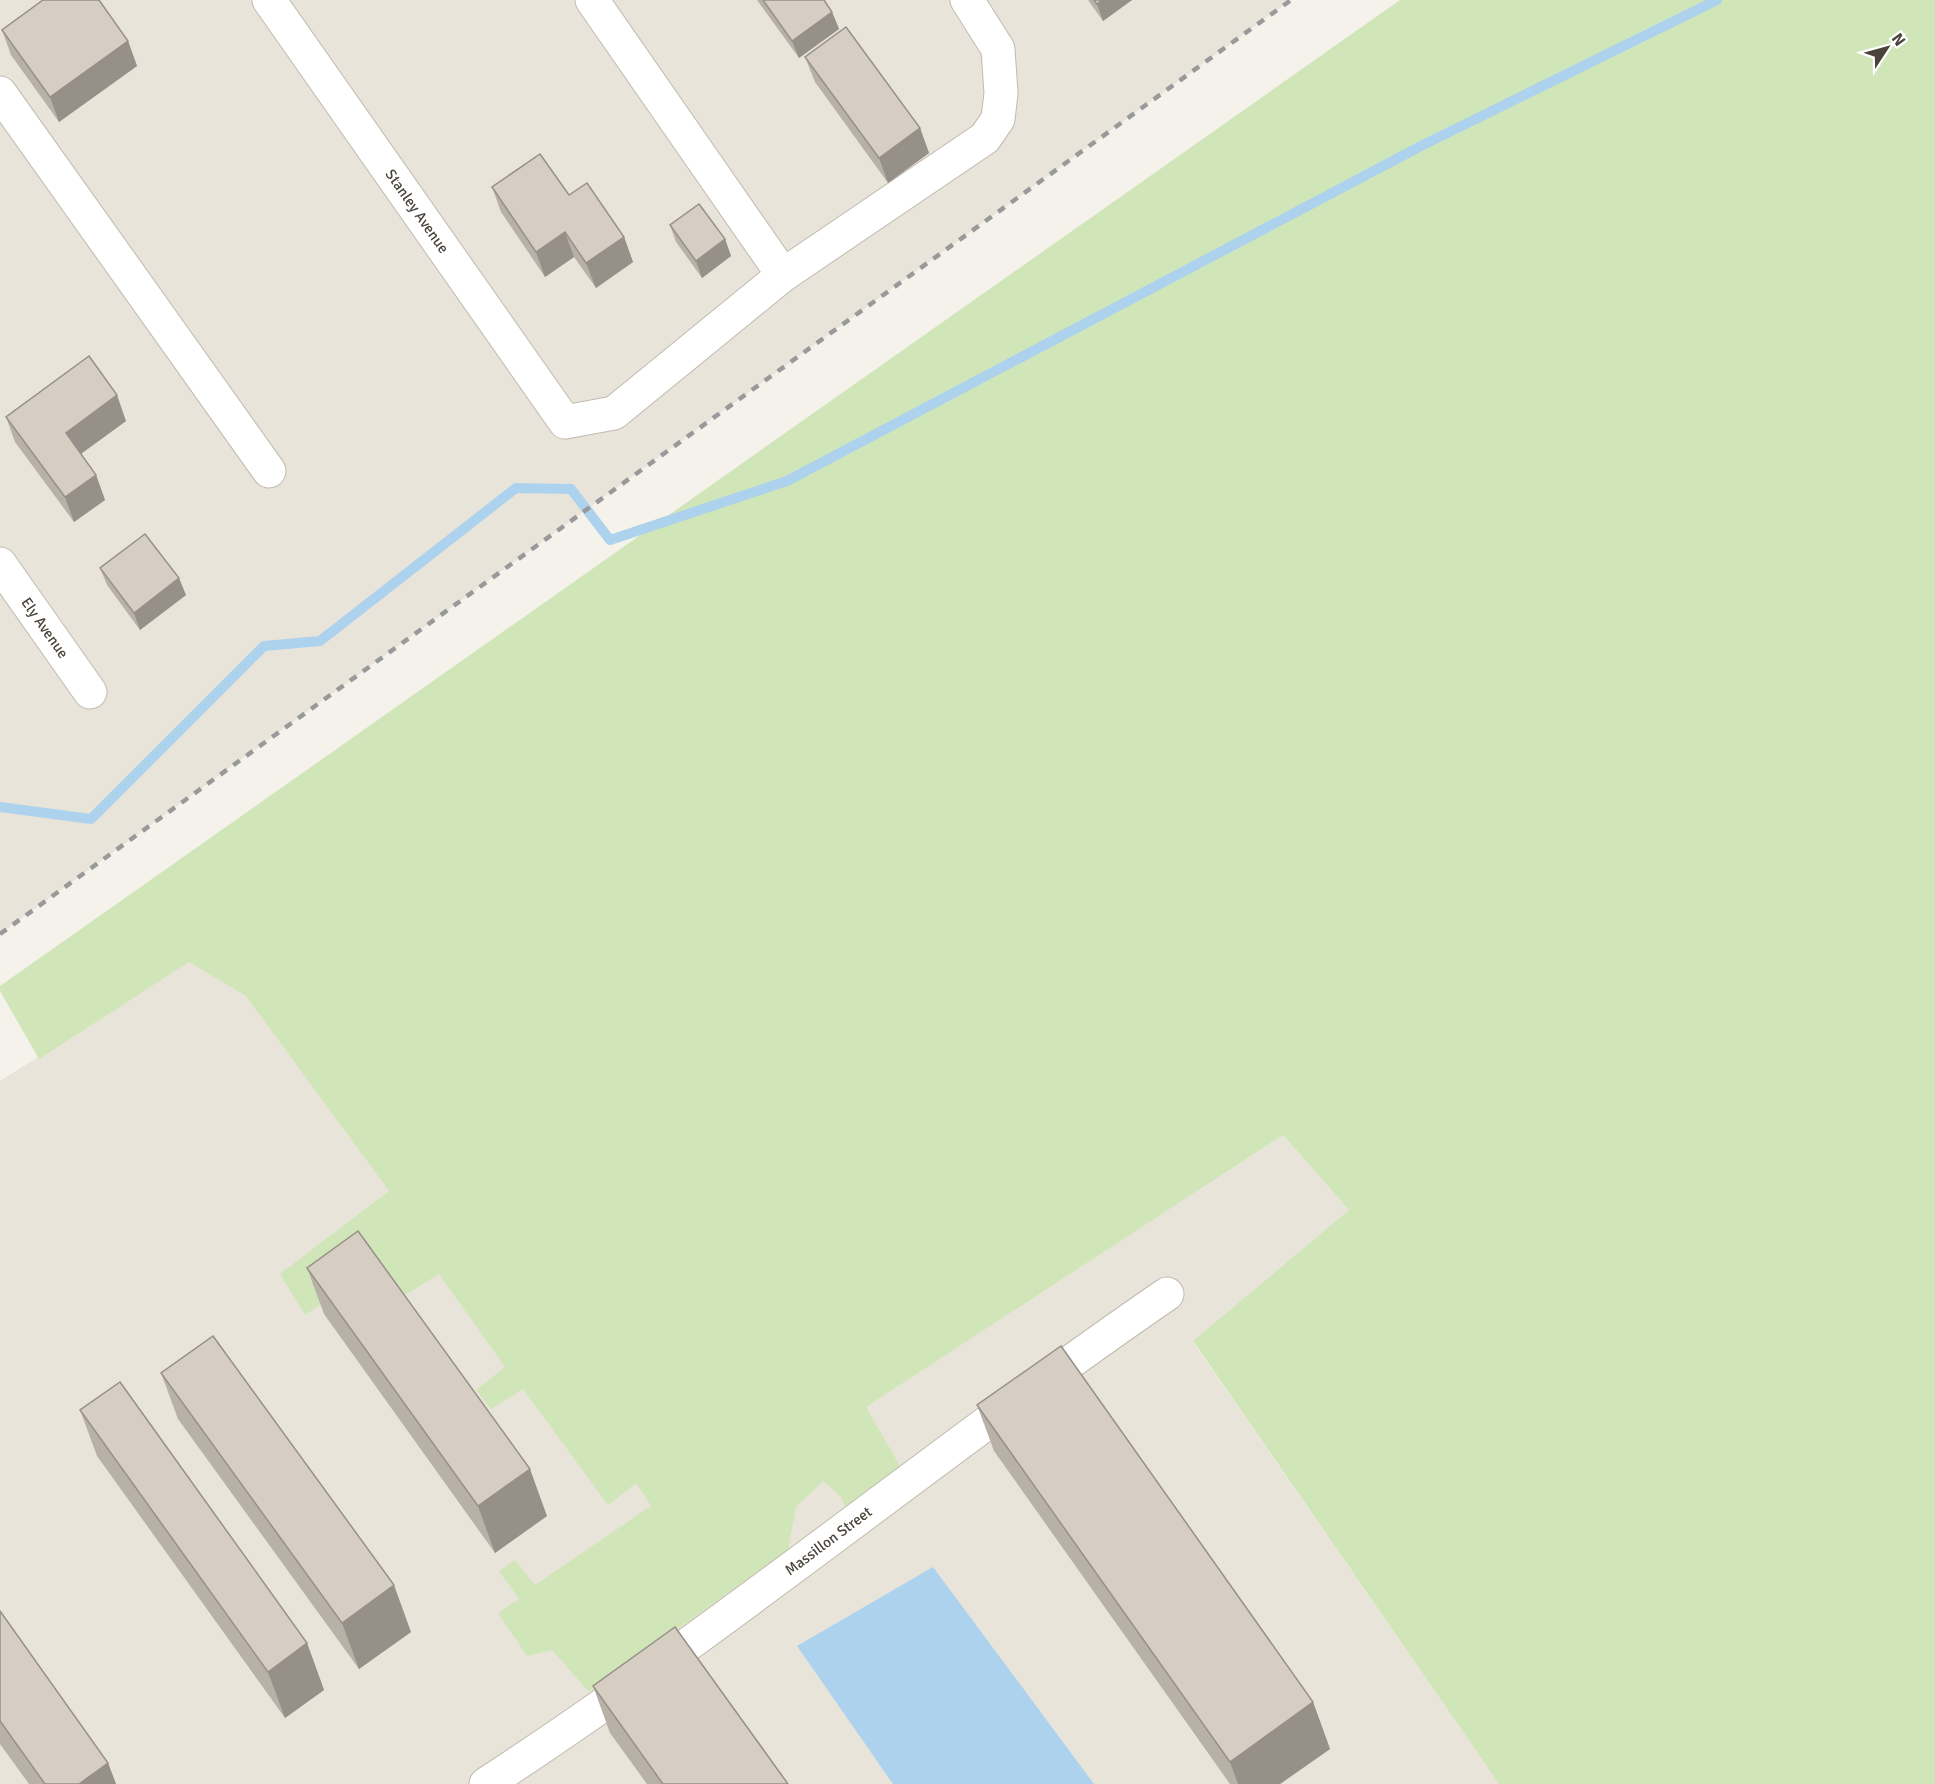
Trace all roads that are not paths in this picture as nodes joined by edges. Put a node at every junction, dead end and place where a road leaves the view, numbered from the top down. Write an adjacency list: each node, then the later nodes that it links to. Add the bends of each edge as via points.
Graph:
1 (269, 0): 5 (street, Stanley Avenue, via 565,422 614,413)
2 (591, 0): 5 (street)
3 (967, 0): 5 (street, via 998,49 998,119 985,138)
4 (0, 93): 6 (street)
5 (783, 275)
6 (269, 471)
7 (0, 564): 8 (street, Ely Avenue)
8 (90, 692)
9 (1167, 1294): 10 (street, Massillon Street, via 1080,1354 719,1624)
10 (486, 1784)

